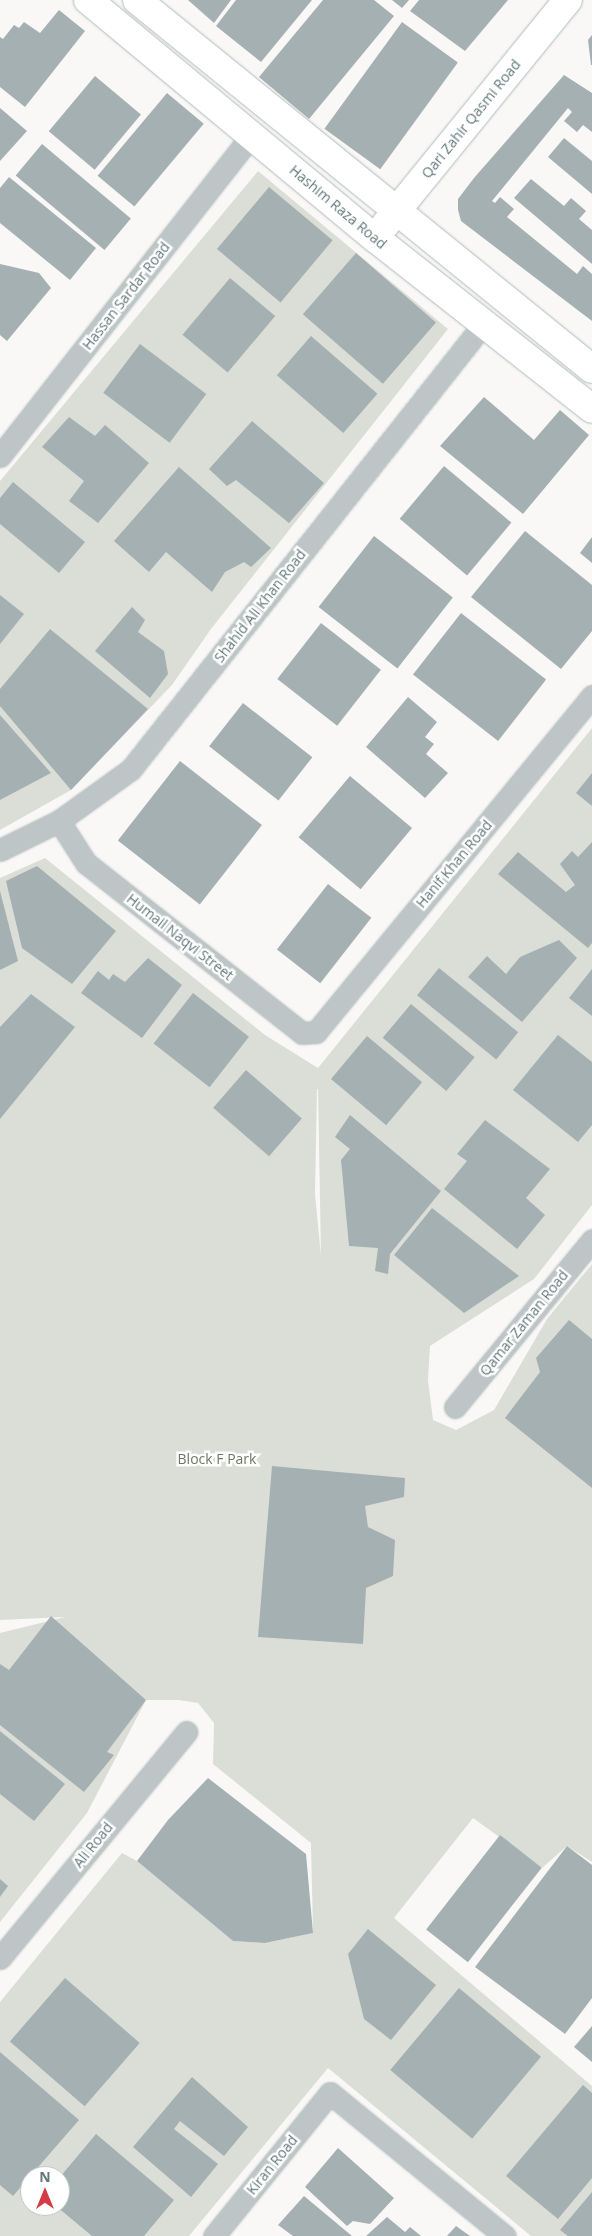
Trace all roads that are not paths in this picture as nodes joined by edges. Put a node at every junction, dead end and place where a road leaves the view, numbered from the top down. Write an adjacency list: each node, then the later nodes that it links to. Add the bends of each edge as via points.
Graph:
1 (88, 0): 4 (street, Hashim Raza Road)
2 (137, 0): 5 (street)
3 (568, 0): 5 (street, Qari Zahir Qasmi Road)
4 (252, 135): 6 (street, Hashim Raza Road); 10 (street, Hassan Sardar Road)
5 (396, 211): 6 (street, Qari Zahir Qasmi Road); 8 (street)
6 (375, 238): 7 (street, Hashim Raza Road)
7 (485, 322): 9 (street, Hashim Raza Road); 12 (street, Shahid Ali Khan Road, via 131,769)
8 (592, 369)
9 (592, 409)
10 (0, 456)
11 (592, 696): 14 (street, Hanif Khan Road)
12 (59, 821): 13 (street, Shahid Ali Khan Road); 14 (street, Humail Naqvi Street, via 86,863 302,1033)
13 (0, 850)
14 (316, 1032)
15 (592, 1240): 16 (street, Qamar Zaman Road)
16 (455, 1407)
17 (186, 1732): 18 (street, Ali Road)
18 (0, 1958)
19 (214, 2236): 20 (street, Kiran Road, via 330,2093)
20 (505, 2236)

